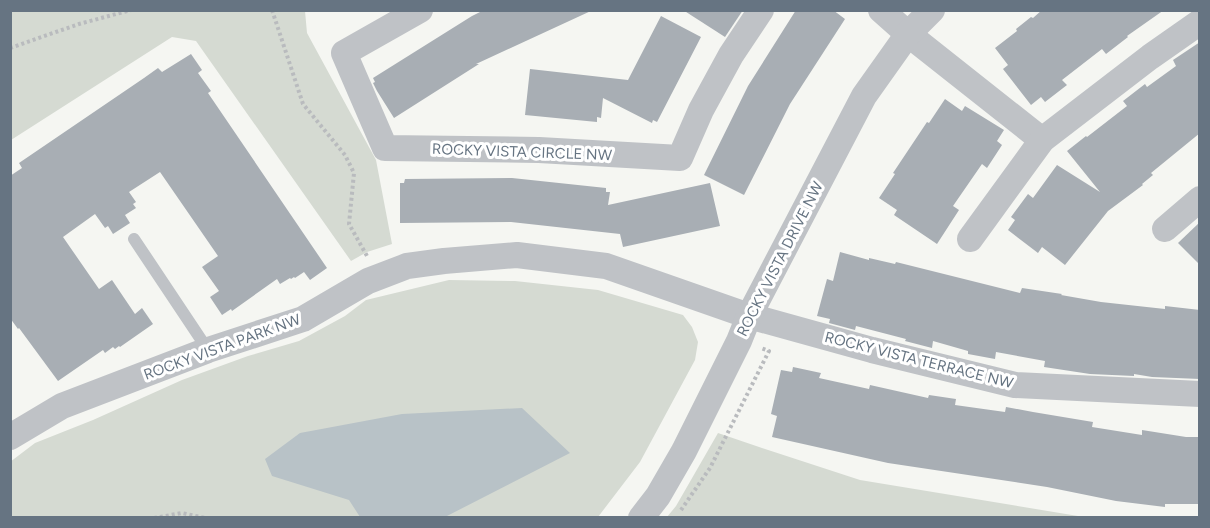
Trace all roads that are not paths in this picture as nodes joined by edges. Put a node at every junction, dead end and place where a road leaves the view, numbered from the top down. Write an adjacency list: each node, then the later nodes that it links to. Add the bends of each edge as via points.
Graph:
1 (420, 10): 2 (street, ROCKY VISTA CIRCLE NW, via 344,53 385,148 539,150 680,158 731,55)
2 (761, 10)
3 (881, 10): 6 (street)
4 (932, 10): 6 (street, ROCKY VISTA DRIVE NW)
5 (1200, 22): 7 (street)
6 (908, 34): 7 (street); 12 (street, ROCKY VISTA DRIVE NW, via 864,96)
7 (1042, 140): 11 (street)
8 (1200, 199): 9 (street)
9 (1165, 229)
10 (134, 239): 13 (lane)
11 (970, 239)
12 (749, 316): 13 (street, ROCKY VISTA PARK NW, via 606,266 517,255 407,266 368,281 303,319); 14 (street, ROCKY VISTA TERRACE NW, via 1015,385); 16 (street, ROCKY VISTA DRIVE NW, via 684,451)
13 (208, 350): 15 (street, ROCKY VISTA PARK NW, via 62,406)
14 (1200, 394)
15 (10, 437)
16 (641, 518)

